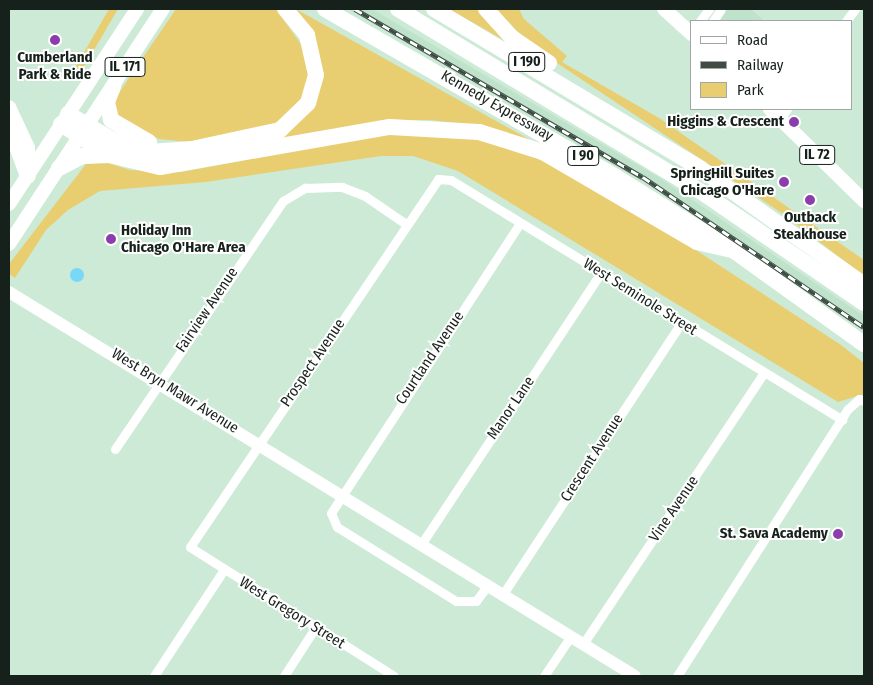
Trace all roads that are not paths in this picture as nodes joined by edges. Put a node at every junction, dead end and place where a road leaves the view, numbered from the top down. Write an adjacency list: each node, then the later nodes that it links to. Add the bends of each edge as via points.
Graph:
1 (137, 9): 20 (main road, IL 171)
2 (163, 9): 16 (main road, IL 171)
3 (285, 9): 23 (highway, via 307,36 314,55 316,76 304,109 290,124 268,136)
4 (325, 9): 33 (highway, Kennedy Expressway / I 90, via 535,127)
5 (398, 9): 37 (highway, I 90, via 706,195)
6 (434, 9): 19 (highway, I 190)
7 (486, 9): 19 (highway, via 511,38 586,89)
8 (664, 9): 15 (main road)
9 (709, 9): 12 (street)
10 (721, 9): 13 (street)
11 (855, 9): 14 (street)
12 (701, 20)
13 (714, 20)
14 (847, 20)
15 (690, 32)
16 (113, 87): 22 (main road, IL 171); 23 (highway, via 106,102 114,124 131,136)
17 (9, 107): 26 (main road, via 28,148)
18 (784, 114): 28 (main road, IL 72)
19 (618, 117): 35 (highway, I 190, via 774,218)
20 (65, 119): 22 (highway); 26 (main road, IL 171)
21 (9, 124): 26 (highway)
22 (83, 130): 23 (highway, via 137,149); 24 (highway); 25 (main road, IL 171)
23 (177, 151)
24 (109, 154): 25 (highway, via 84,156); 33 (highway, via 144,165 177,167 390,127 479,132 543,152 697,242)
25 (59, 168): 32 (main road, IL 171)
26 (28, 176): 29 (main road, IL 171)
27 (438, 179): 30 (street, West Seminole Street, via 451,180); 31 (street, Prospect Avenue)
28 (864, 201)
29 (9, 204)
30 (520, 223): 34 (street, West Seminole Street); 46 (street, Courtland Avenue)
31 (406, 224): 41 (street, Fairview Avenue, via 365,196 342,187 305,188 283,200); 44 (street, Prospect Avenue)
32 (9, 244)
33 (733, 250): 39 (highway, Kennedy Expressway / I 90)
34 (601, 274): 38 (street, West Seminole Street); 47 (street, Manor Lane)
35 (864, 285)
36 (9, 292): 41 (street, West Bryn Mawr Avenue)
37 (864, 303)
38 (681, 323): 40 (street, West Seminole Street); 51 (street, Crescent Avenue)
39 (864, 344)
40 (764, 373): 43 (street, West Seminole Street); 54 (street, Vine Avenue)
41 (160, 382): 44 (street, West Bryn Mawr Avenue); 45 (street, Fairview Avenue)
42 (864, 401): 43 (street, via 854,403)
43 (842, 420): 60 (street)
44 (259, 443): 46 (street, West Bryn Mawr Avenue); 48 (street, Prospect Avenue)
45 (115, 449)
46 (341, 493): 47 (street, West Bryn Mawr Avenue); 50 (street, via 331,512 337,527 464,604 476,601)
47 (422, 543): 50 (street, West Bryn Mawr Avenue)
48 (190, 549): 49 (street, West Gregory Street)
49 (223, 571): 52 (street, West Gregory Street); 55 (street)
50 (488, 585): 51 (street, West Bryn Mawr Avenue)
51 (502, 594): 53 (street, West Bryn Mawr Avenue)
52 (315, 628): 56 (street); 57 (street, West Gregory Street)
53 (571, 636): 54 (street, West Bryn Mawr Avenue); 58 (street)
54 (583, 644): 59 (street, West Bryn Mawr Avenue)
55 (154, 676)
56 (284, 676)
57 (394, 676)
58 (544, 676)
59 (635, 676)
60 (677, 676)

